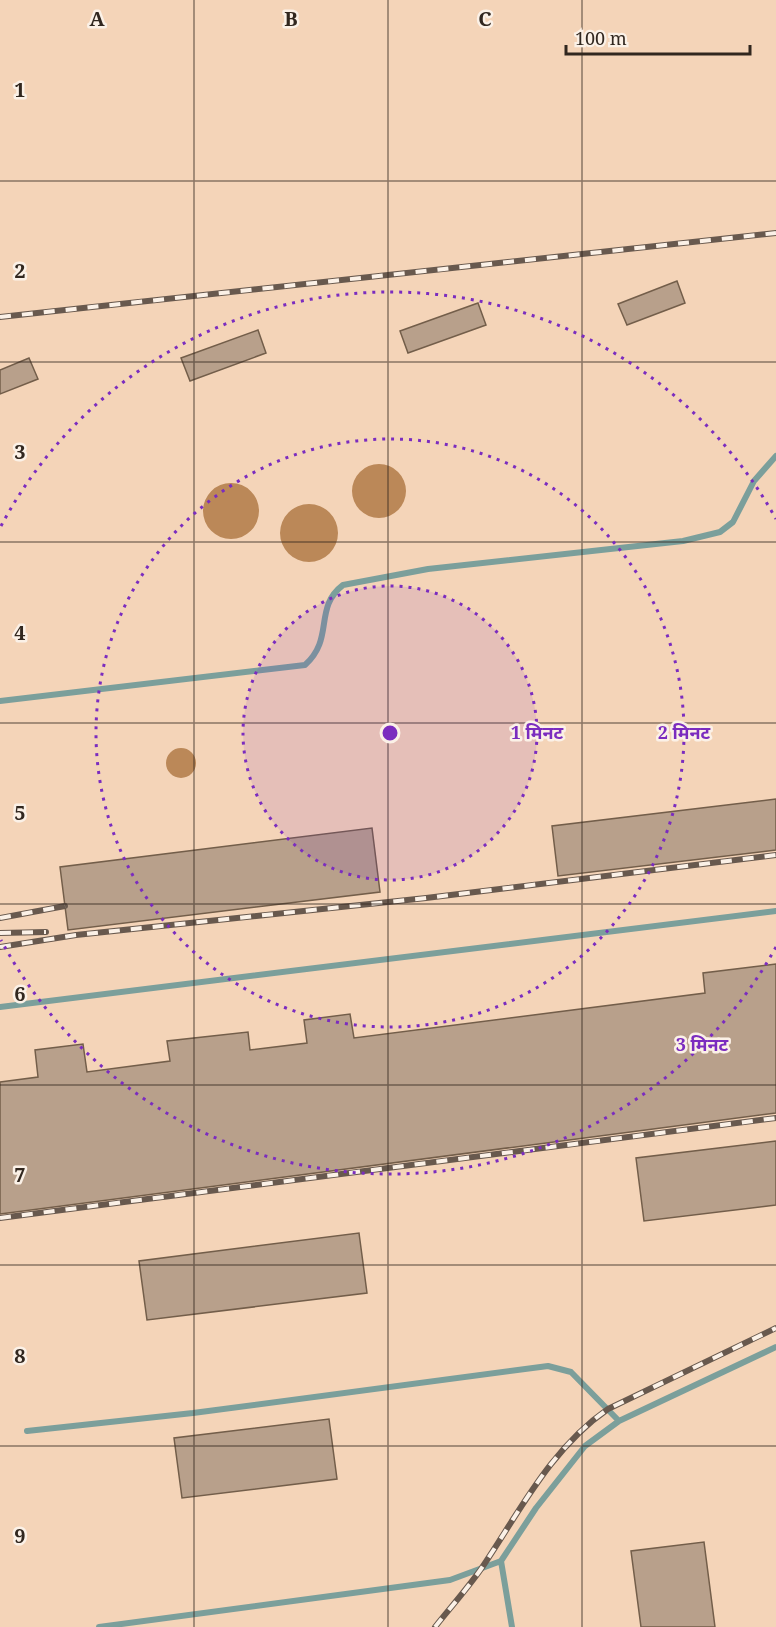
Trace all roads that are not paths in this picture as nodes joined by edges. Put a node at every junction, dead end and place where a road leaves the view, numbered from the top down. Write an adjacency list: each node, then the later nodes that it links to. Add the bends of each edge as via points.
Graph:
1 (776, 456): 2 (lane, via 754,481 733,522 720,532 683,541 428,569 344,585 332,594 317,655 305,665)
2 (0, 701)
3 (776, 911): 4 (lane)
4 (0, 1007)
5 (776, 1347): 6 (lane)
6 (619, 1421): 7 (lane, via 571,1372 548,1366); 8 (lane, via 585,1446)
7 (27, 1431)
8 (501, 1561): 9 (lane, via 450,1580); 10 (lane)
9 (99, 1627)
10 (512, 1627)

